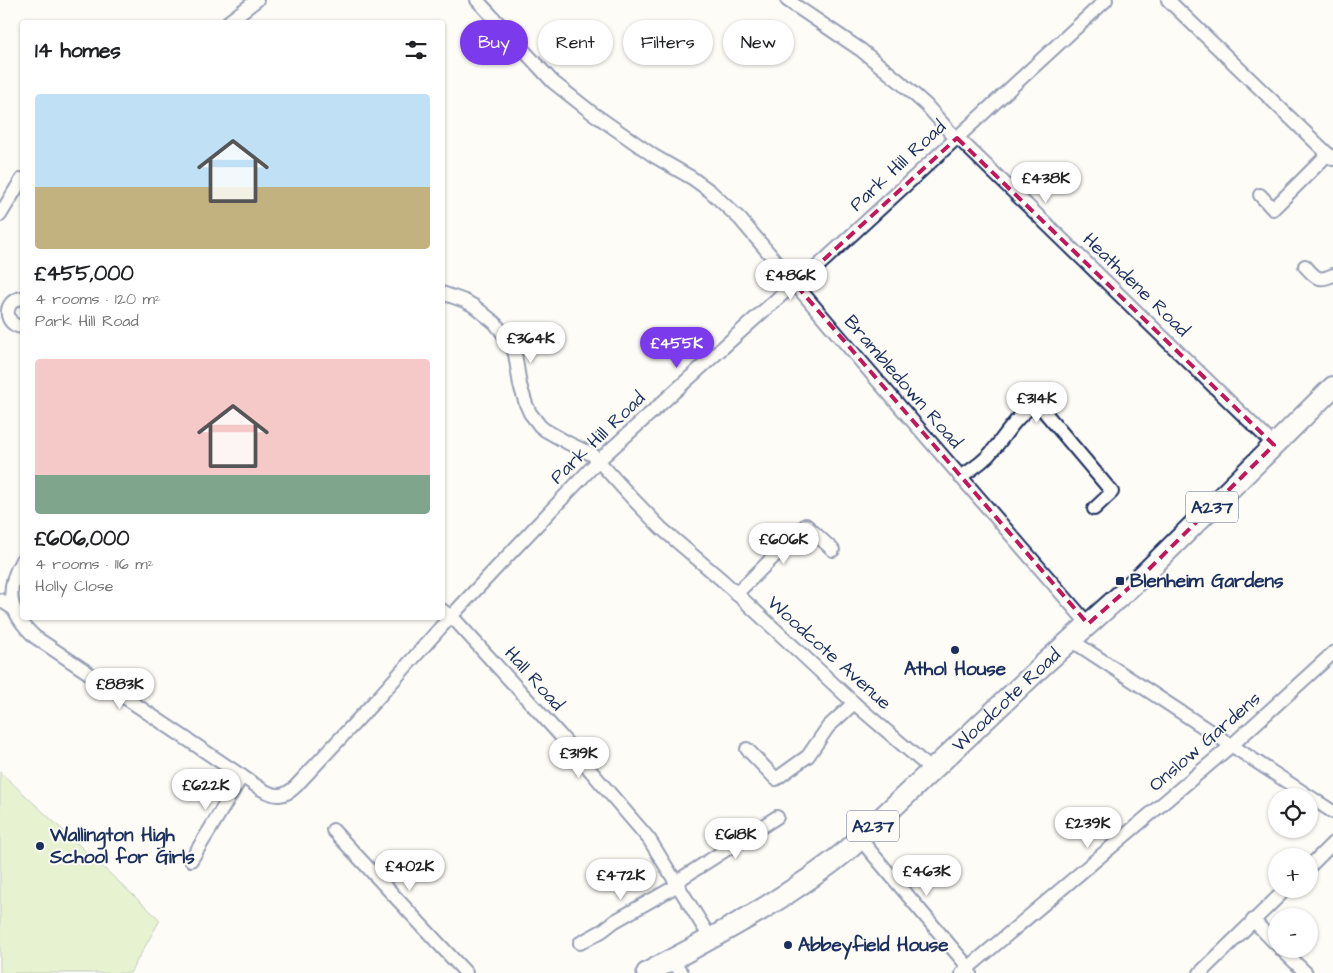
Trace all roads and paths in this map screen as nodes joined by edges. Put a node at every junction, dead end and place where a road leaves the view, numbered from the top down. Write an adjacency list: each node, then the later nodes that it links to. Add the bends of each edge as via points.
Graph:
1 (257, 0): 6 (street)
2 (478, 0): 14 (street, Brambledown Road, via 553,82 624,136 692,178 725,205)
3 (787, 0): 7 (street, Heathdene Road, via 900,81)
4 (1106, 0): 7 (street, Park Hill Road)
5 (1168, 0): 8 (street)
6 (231, 20)
7 (957, 138): 14 (street, Park Hill Road); 19 (street, Heathdene Road)
8 (1331, 156): 10 (street, via 1273,209)
9 (20, 182): 11 (street)
10 (1260, 195)
11 (0, 215)
12 (1305, 266): 13 (street, via 1316,278)
13 (1333, 276)
14 (796, 285): 20 (street, Park Hill Road, via 750,322); 21 (street, Brambledown Road)
15 (445, 294): 20 (street, Woodcote Avenue, via 474,306 502,332 513,348 526,404 540,426 593,455)
16 (20, 298): 17 (street, via 10,304 8,313 11,321)
17 (20, 327)
18 (1333, 387): 19 (main road, Woodcote Road / A237)
19 (1274, 445): 30 (main road, Woodcote Road / A237, via 1153,566)
20 (598, 461): 25 (street, Woodcote Avenue, via 662,528); 28 (street, Park Hill Road)
21 (960, 477): 22 (street, via 987,457 1027,409 1037,403 1112,492); 30 (street, Brambledown Road)
22 (1094, 509)
23 (832, 550): 25 (street, via 806,525)
24 (20, 565): 27 (street, via 11,592)
25 (736, 594): 33 (street, Woodcote Avenue)
26 (0, 600): 27 (street)
27 (14, 609): 37 (street, via 19,621 35,636)
28 (447, 613): 45 (street, Hall Road, via 559,734 649,839)
29 (441, 620): 37 (street, Park Hill Road, via 377,699 291,791 273,795)
30 (1088, 624): 31 (main road, Woodcote Road / A237)
31 (1071, 640): 34 (street); 36 (main road, Woodcote Road / A237)
32 (1333, 654): 34 (street, Onslow Gardens)
33 (854, 703): 35 (street, via 828,726 808,756 776,779); 36 (street, Woodcote Avenue)
34 (1232, 745): 38 (street); 53 (street, Onslow Gardens)
35 (747, 749)
36 (932, 770): 41 (main road, Woodcote Road / A237)
37 (242, 776): 44 (street)
38 (1333, 812)
39 (777, 817): 45 (street, via 682,878)
40 (334, 830): 54 (street)
41 (860, 839): 49 (main road, Woodcote Road / A237, via 779,899); 53 (street, via 964,962)
42 (1333, 844): 43 (street)
43 (1318, 858)
44 (191, 860)
45 (678, 884): 49 (street, Hall Road); 50 (street)
46 (1276, 898): 47 (street)
47 (1252, 920): 48 (street); 56 (street)
48 (1268, 936)
49 (711, 939): 52 (main road, Woodcote Road / A237)
50 (580, 943)
51 (1290, 958): 57 (street)
52 (676, 966): 55 (main road, Woodcote Road / A237)
53 (967, 971)
54 (466, 973)
55 (647, 973)
56 (1200, 973)
57 (1306, 973)

